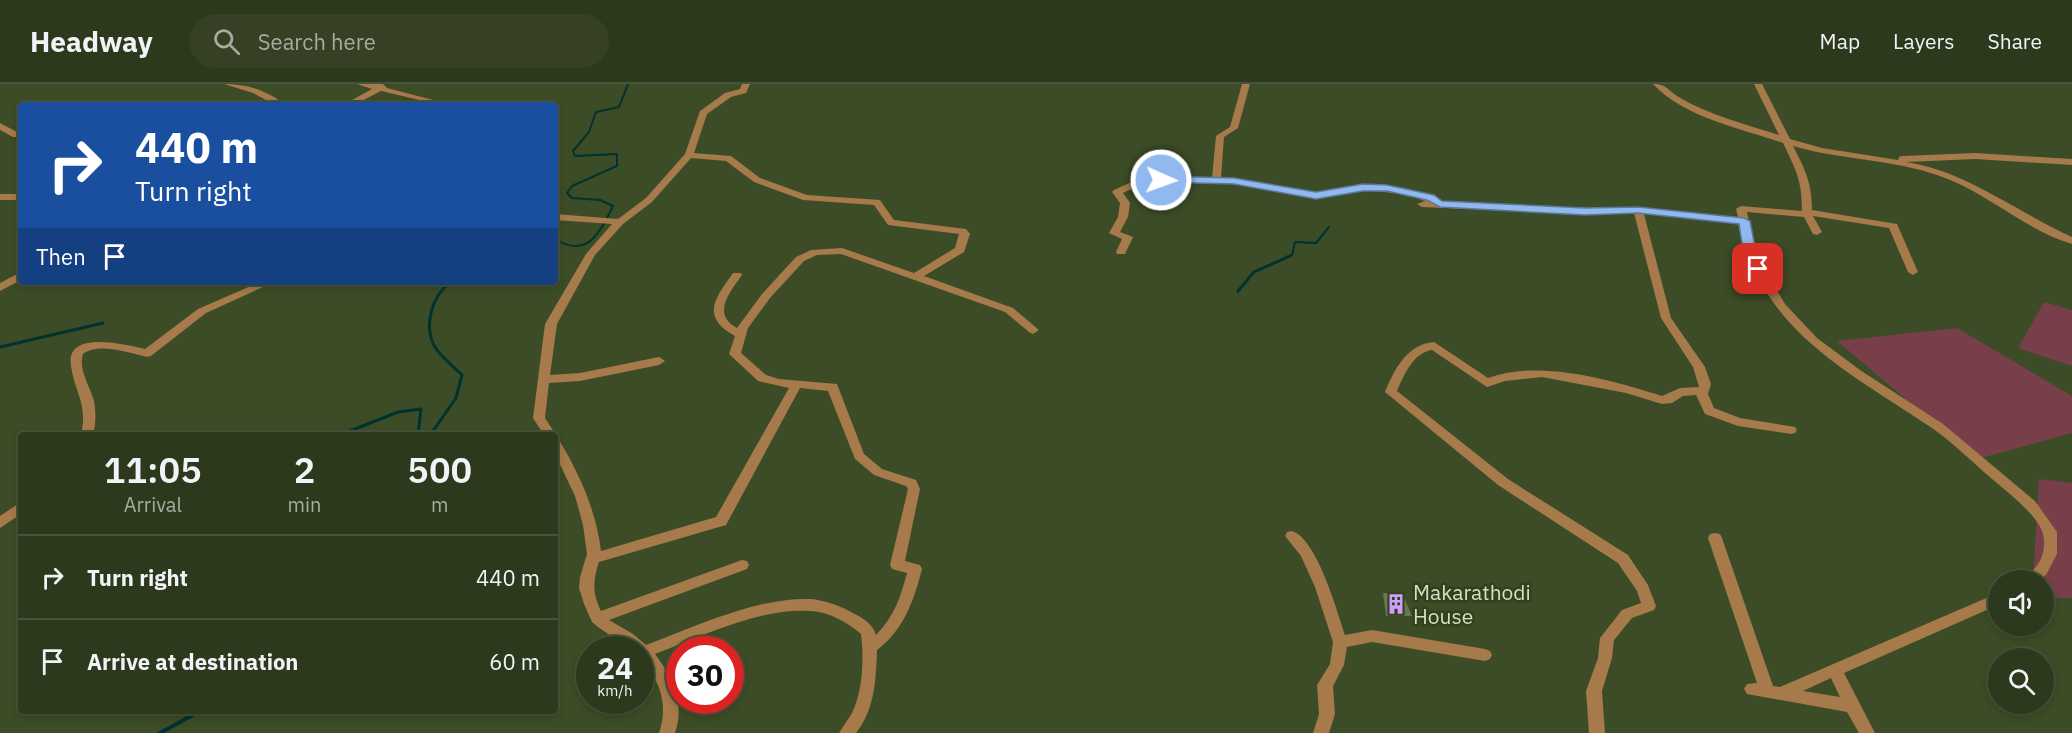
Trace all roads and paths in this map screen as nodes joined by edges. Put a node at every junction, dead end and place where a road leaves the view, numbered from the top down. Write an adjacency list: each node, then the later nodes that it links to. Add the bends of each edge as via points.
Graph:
1 (228, 84): 8 (street, via 256,91)
2 (361, 84): 7 (street)
3 (746, 84): 14 (street, via 743,91 728,95 703,114)
4 (1246, 84): 17 (street, via 1234,128 1220,136)
5 (1657, 84): 13 (street, via 1707,114)
6 (1758, 84): 13 (street)
7 (384, 86): 9 (street); 10 (street)
8 (276, 102)
9 (352, 102)
10 (433, 102)
11 (0, 126): 12 (street)
12 (18, 135)
13 (1787, 141): 15 (street, via 1821,151); 23 (street, via 1807,188)
14 (688, 155): 26 (street, via 649,200); 32 (street, via 728,158 757,180 806,198 877,202 891,223 965,234 960,250)
15 (1892, 162): 16 (street, via 1905,158 1975,156); 28 (street, via 1963,182)
16 (2072, 162)
17 (1216, 181): 21 (street, via 1316,196 1363,187 1387,188); 29 (street, via 1145,179 1117,192 1125,203 1123,217 1114,232 1128,237)
18 (18, 196): 19 (street)
19 (0, 197)
20 (1422, 204): 21 (street)
21 (1440, 204): 22 (street)
22 (1638, 210): 25 (street); 41 (street, via 1666,318 1699,367 1706,388)
23 (1807, 213): 25 (street, via 1741,209); 27 (street); 30 (street, via 1893,225)
24 (558, 217): 26 (street)
25 (1744, 221): 52 (street, via 1758,269 1781,306 1812,340 1939,427 2030,504 2050,532 2050,554)
26 (615, 222): 39 (street, via 591,254 551,324)
27 (1817, 232)
28 (2072, 241)
29 (1121, 252)
30 (1913, 272)
31 (737, 275): 37 (street, via 718,300 718,316 727,329)
32 (917, 276): 36 (street, via 1010,310); 37 (street, via 842,251 815,252 800,259 778,281)
33 (18, 277): 35 (street)
34 (262, 285): 43 (street, via 202,311 147,353 93,345 80,352 75,360 87,397)
35 (0, 288)
36 (1033, 330)
37 (741, 335): 40 (street, via 735,354 762,378)
38 (659, 361): 39 (street, via 580,377)
39 (544, 379): 44 (street, via 540,418)
40 (796, 386): 50 (street, via 721,521); 57 (street, via 833,387 859,456 873,469 911,483 915,489 897,565 915,568 907,601 890,633)
41 (1701, 392): 42 (street, via 1709,411 1738,422); 67 (street, via 1680,392 1662,400 1627,388 1542,373 1503,377 1487,383 1428,345 1416,350 1391,392 1503,482 1623,559 1643,589 1649,606 1627,614 1607,639 1594,691)
42 (1791, 430)
43 (88, 432)
44 (548, 432)
45 (558, 448): 50 (street, via 571,469 592,529)
46 (18, 509): 47 (street)
47 (0, 523)
48 (1292, 536): 56 (street, via 1307,553 1319,579)
49 (1715, 538): 62 (street)
50 (594, 558): 54 (street, via 586,592)
51 (742, 565): 54 (street)
52 (2042, 570)
53 (1988, 603): 61 (street)
54 (597, 618): 55 (street)
55 (622, 636)
56 (1340, 642): 59 (street, via 1372,636); 66 (street, via 1337,665 1325,686 1327,714)
57 (870, 647): 58 (street, via 868,631 855,619 810,606 747,617); 65 (street, via 869,675 860,714)
58 (654, 649)
59 (1485, 655)
60 (654, 668): 64 (street, via 670,694 673,715)
61 (1835, 670): 62 (street); 63 (street)
62 (1766, 691): 63 (street)
63 (1851, 706): 68 (street)
64 (667, 733)
65 (847, 733)
66 (1321, 733)
67 (1597, 733)
68 (1867, 733)

